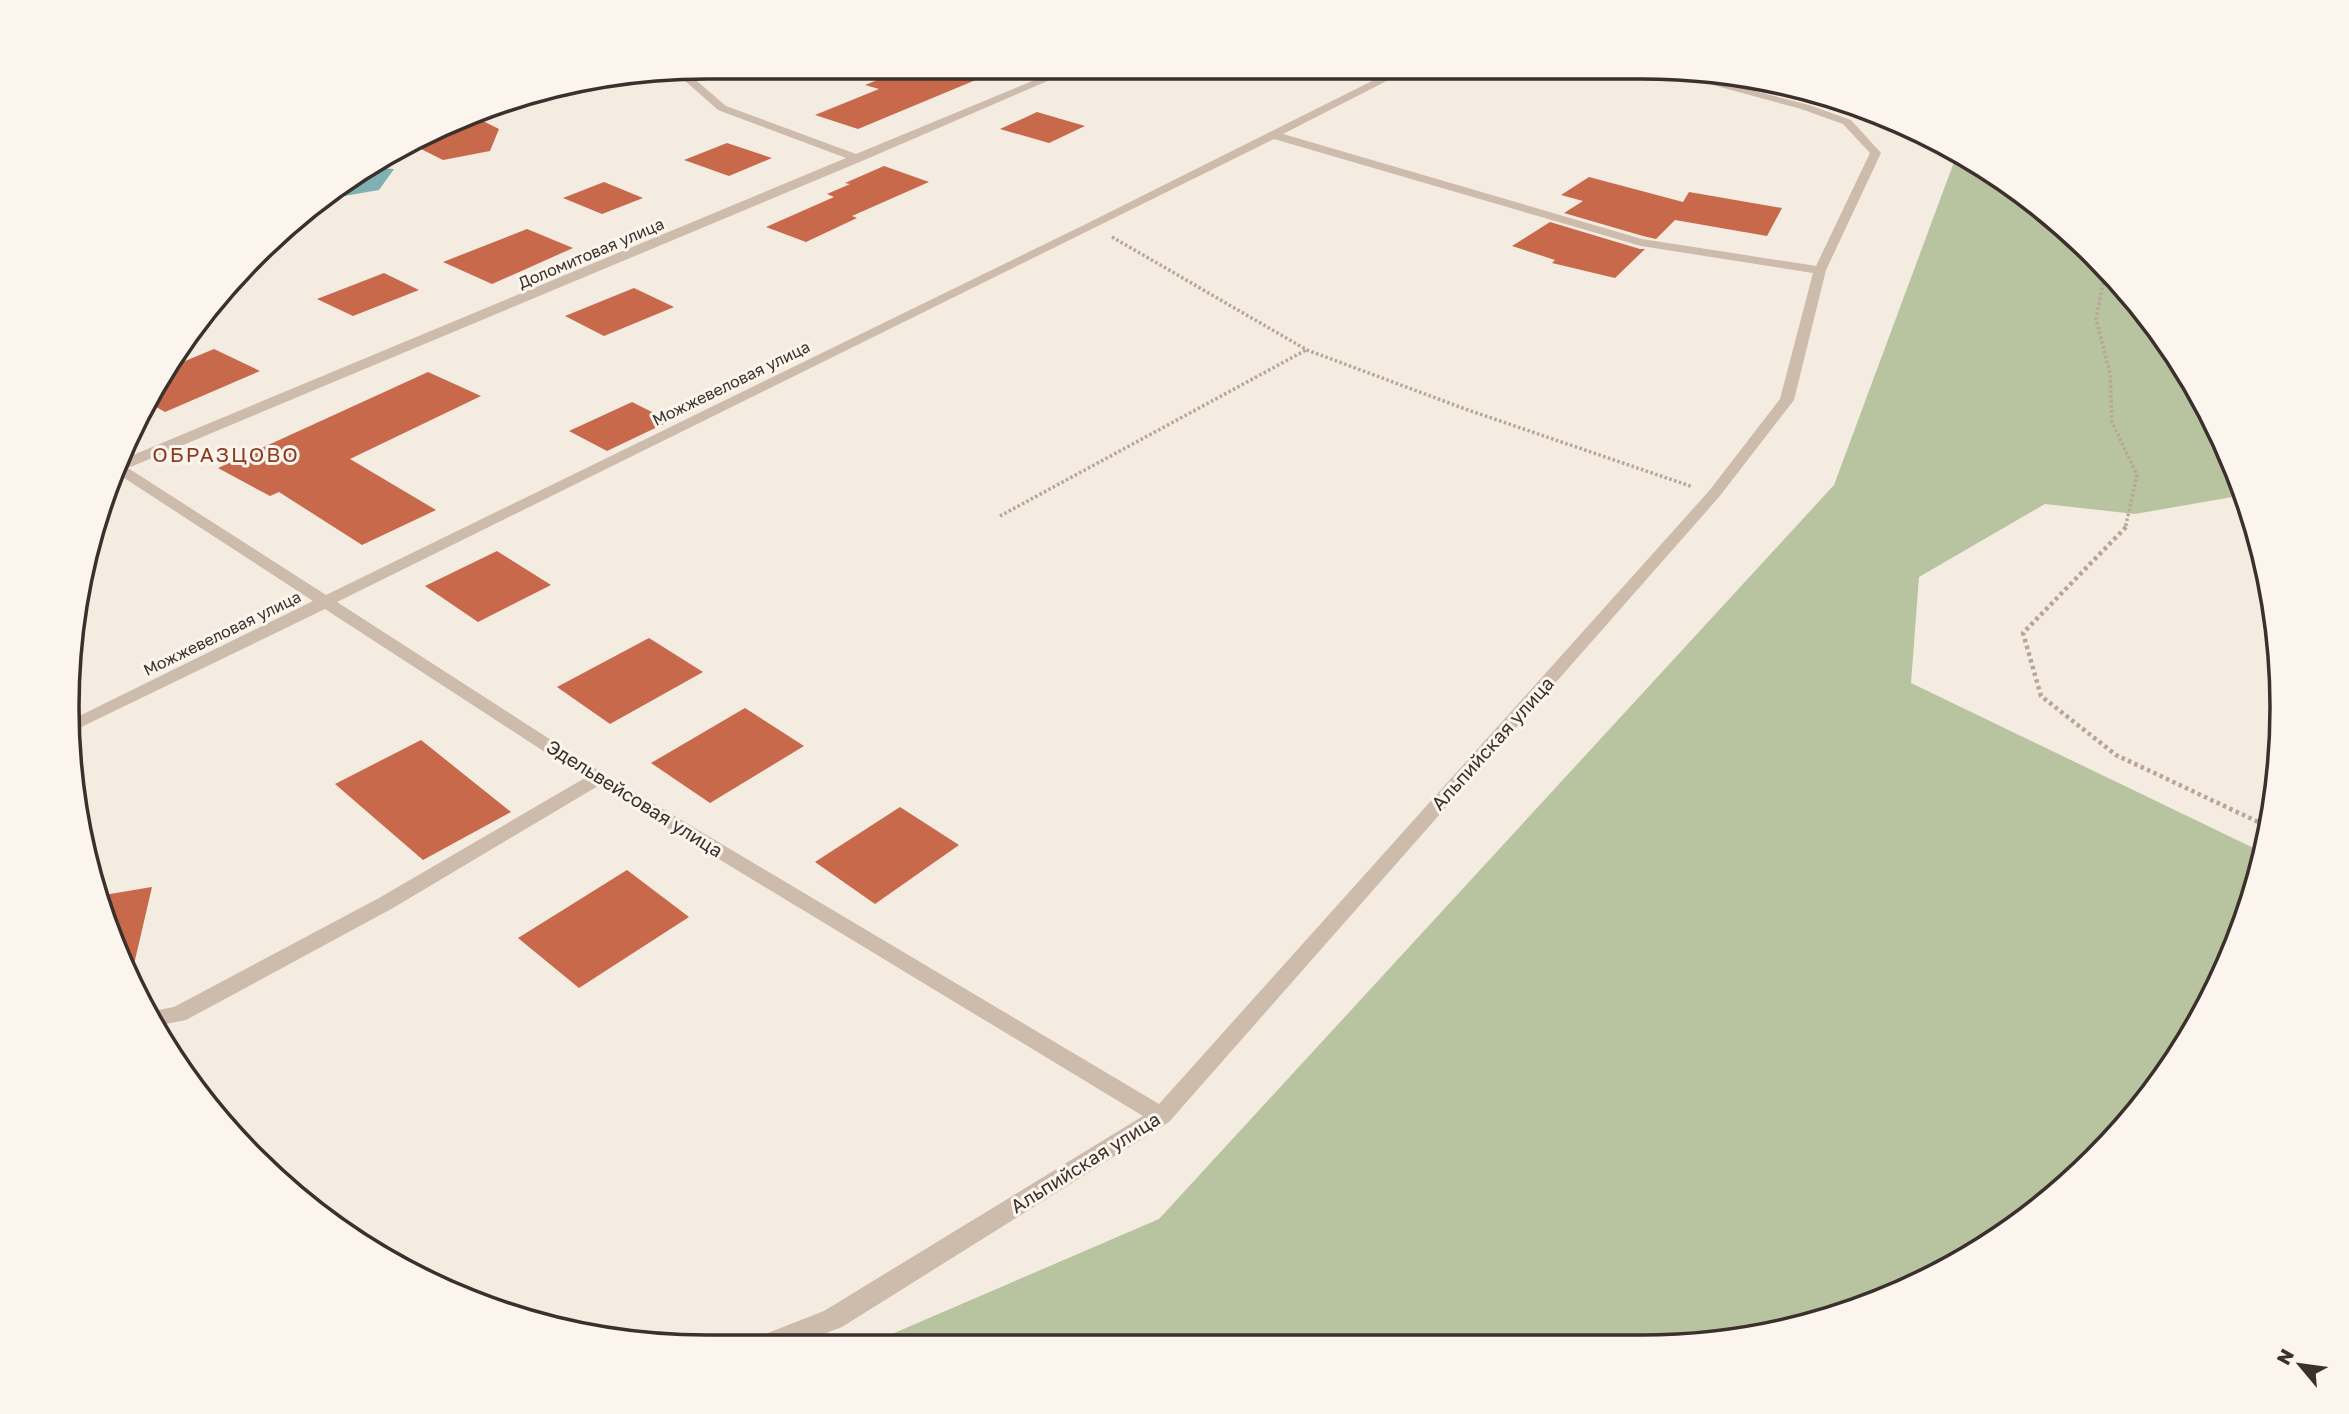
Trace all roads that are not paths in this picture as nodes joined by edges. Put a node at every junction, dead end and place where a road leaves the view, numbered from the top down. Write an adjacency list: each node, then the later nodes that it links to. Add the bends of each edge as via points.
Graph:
1 (689, 79): 6 (street, via 722,108)
2 (1047, 79): 6 (street, Доломитовая улица)
3 (1385, 79): 5 (street, Можжевеловая улица)
4 (1712, 83): 7 (street, Альпийская улица, via 1847,122 1876,153)
5 (1273, 135): 7 (street, via 1641,242); 10 (street, Можжевеловая улица)
6 (858, 159): 8 (street, Доломитовая улица)
7 (1820, 270): 14 (street, Альпийская улица, via 1787,400 1714,494)
8 (129, 462)
9 (125, 472): 10 (street, Эдельвейсовая улица)
10 (327, 600): 11 (street, Можжевеловая улица); 12 (street, Эдельвейсовая улица)
11 (79, 722)
12 (598, 778): 13 (street, via 386,903 179,1014); 14 (street, Эдельвейсовая улица)
13 (161, 1017)
14 (1161, 1116): 15 (street, Альпийская улица, via 833,1319)
15 (792, 1335)

